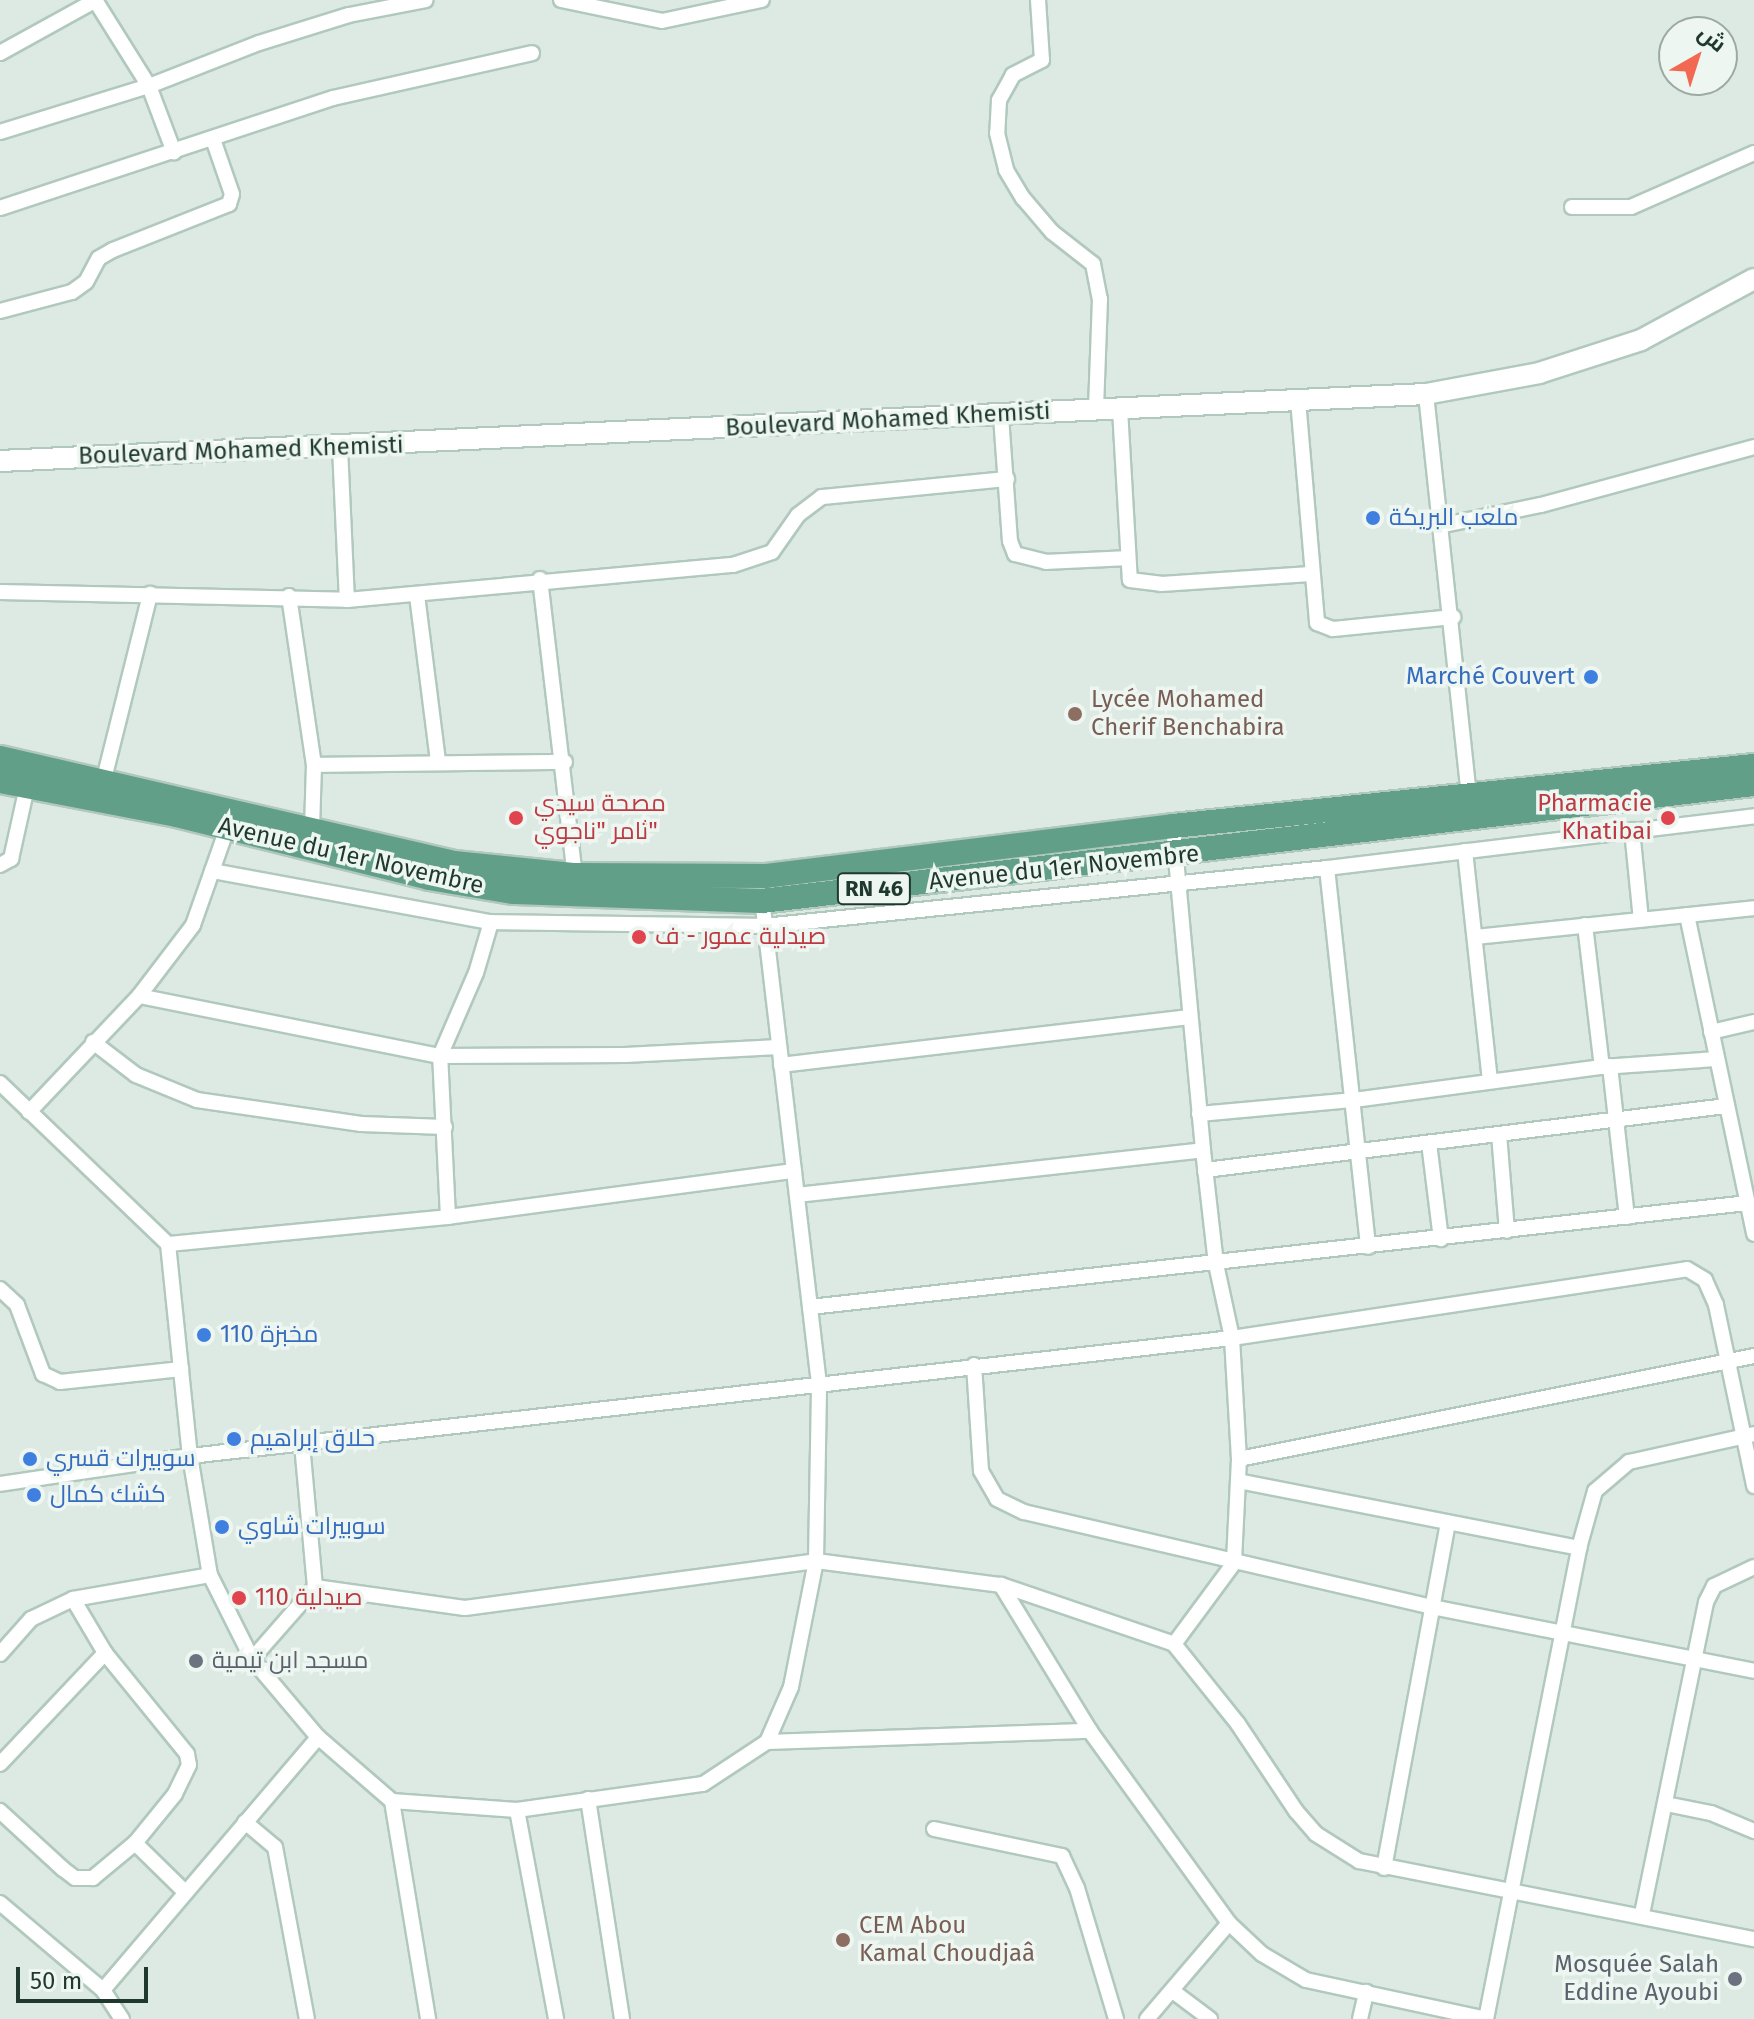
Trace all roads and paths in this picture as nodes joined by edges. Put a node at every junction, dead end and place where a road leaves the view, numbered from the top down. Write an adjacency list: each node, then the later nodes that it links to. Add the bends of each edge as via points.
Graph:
1 (96, 0): 8 (street); 10 (street)
2 (426, 0): 10 (street, via 349,15)
3 (561, 0): 7 (street)
4 (762, 0): 6 (street)
5 (1038, 0): 22 (street, via 1042,60 1013,75 999,100 997,133 1006,170 1023,198 1052,232 1093,264 1100,299)
6 (716, 5): 7 (street, via 662,21)
7 (616, 6)
8 (0, 53)
9 (532, 53): 12 (street, via 333,98)
10 (149, 86): 11 (street); 13 (street)
11 (0, 132)
12 (213, 139): 13 (street); 18 (street, via 232,194 229,204 113,250 99,258 86,282 72,292)
13 (174, 152): 16 (street)
14 (1754, 153): 15 (street, via 1631,207)
15 (1572, 207)
16 (0, 208)
17 (1754, 279): 19 (main road, Boulevard Mohamed Khemisti, via 1641,340 1539,373)
18 (0, 311)
19 (1426, 394): 20 (main road, Boulevard Mohamed Khemisti); 28 (street)
20 (1298, 400): 21 (main road, Boulevard Mohamed Khemisti); 30 (street)
21 (1120, 409): 22 (main road, Boulevard Mohamed Khemisti); 29 (street)
22 (1096, 410): 23 (main road, Boulevard Mohamed Khemisti)
23 (1001, 416): 24 (main road, Boulevard Mohamed Khemisti); 27 (street)
24 (340, 447): 26 (main road, Boulevard Mohamed Khemisti); 36 (street)
25 (1754, 447): 28 (street, via 1541,505)
26 (0, 463)
27 (1007, 479): 29 (street, via 1015,554 1046,562); 31 (street, via 822,497 798,515 772,552 733,565)
28 (1444, 525): 37 (street)
29 (1128, 558): 30 (street, via 1130,580 1142,584)
30 (1311, 574): 37 (street, via 1313,618 1322,627)
31 (540, 579): 34 (street); 40 (street)
32 (0, 592): 33 (street)
33 (150, 594): 35 (street); 43 (street)
34 (417, 595): 36 (street); 39 (street)
35 (289, 596): 36 (street); 41 (street)
36 (347, 600)
37 (1453, 617): 47 (street)
38 (0, 758): 43 (main road, Avenue du 1er Novembre / RN 46)
39 (438, 761): 40 (street); 41 (street)
40 (565, 762): 58 (street)
41 (314, 765): 51 (street)
42 (1754, 766): 47 (main road, Avenue du 1er Novembre / RN 46)
43 (104, 779): 49 (main road, Avenue du 1er Novembre / RN 46)
44 (0, 781): 46 (main road, Avenue du 1er Novembre / RN 46)
45 (1754, 784): 54 (main road, Avenue du 1er Novembre / RN 46)
46 (27, 787): 49 (main road, Avenue du 1er Novembre / RN 46); 55 (street, via 11,859)
47 (1469, 794): 50 (main road, Avenue du 1er Novembre / RN 46)
48 (1754, 816): 52 (street)
49 (230, 819): 51 (main road, Avenue du 1er Novembre / RN 46); 57 (street); 60 (main road, Avenue du 1er Novembre / RN 46, via 429,878 514,892)
50 (1173, 826): 54 (street); 58 (main road, Avenue du 1er Novembre / RN 46, via 766,876)
51 (312, 830): 58 (main road, Avenue du 1er Novembre / RN 46, via 454,863)
52 (1632, 830): 53 (street); 63 (street)
53 (1465, 851): 56 (street); 67 (street)
54 (1175, 856): 59 (street); 60 (main road, Avenue du 1er Novembre / RN 46)
55 (0, 865)
56 (1327, 868): 59 (street); 80 (street)
57 (212, 871): 64 (street); 68 (street, via 193,925)
58 (575, 875)
59 (1178, 882): 66 (street); 69 (street)
60 (762, 901): 66 (street)
61 (1754, 908): 62 (street)
62 (1687, 915): 63 (street); 71 (street)
63 (1641, 920): 65 (street)
64 (491, 922): 66 (street); 74 (street, via 476,973)
65 (1585, 925): 67 (street); 77 (street)
66 (764, 926): 73 (street)
67 (1475, 937): 78 (street)
68 (139, 996): 72 (street); 74 (street)
69 (1189, 1017): 76 (street); 83 (street)
70 (1754, 1022): 71 (street)
71 (1711, 1032): 75 (street)
72 (93, 1042): 82 (street); 85 (street, via 136,1075 197,1100 361,1124)
73 (779, 1047): 74 (street); 76 (street)
74 (440, 1056): 85 (street)
75 (1715, 1059): 77 (street); 81 (street)
76 (781, 1065): 91 (street)
77 (1606, 1067): 78 (street); 84 (street)
78 (1490, 1081): 80 (street)
79 (0, 1083): 82 (street)
80 (1354, 1100): 83 (street); 89 (street)
81 (1726, 1106): 84 (street); 93 (street)
82 (29, 1112): 99 (street)
83 (1199, 1114): 88 (street)
84 (1614, 1119): 86 (street); 95 (street)
85 (445, 1127): 94 (street)
86 (1499, 1134): 87 (street); 96 (street)
87 (1429, 1143): 89 (street); 98 (street)
88 (1203, 1150): 90 (street); 92 (street)
89 (1359, 1152): 90 (street); 100 (street)
90 (1205, 1170): 101 (street)
91 (794, 1171): 92 (street); 94 (street)
92 (797, 1195): 103 (street)
93 (1748, 1203): 95 (street); 97 (street)
94 (448, 1217): 99 (street)
95 (1627, 1217): 96 (street)
96 (1507, 1231): 98 (street)
97 (1754, 1234)
98 (1441, 1239): 100 (street)
99 (168, 1244): 108 (street)
100 (1368, 1247): 101 (street)
101 (1216, 1264): 103 (street); 104 (street)
102 (0, 1289): 108 (street, via 17,1305 43,1374 60,1382)
103 (810, 1307): 109 (street)
104 (1232, 1338): 106 (street, via 1687,1269 1705,1280); 107 (street); 113 (street)
105 (1754, 1356): 106 (street)
106 (1728, 1361): 110 (street); 113 (street)
107 (974, 1365): 109 (street); 120 (street, via 981,1471 997,1499 1024,1512)
108 (181, 1369): 112 (street)
109 (819, 1384): 111 (street); 119 (street)
110 (1748, 1435): 116 (street); 118 (street, via 1665,1451 1614,1471 1595,1491)
111 (302, 1444): 112 (street); 124 (street)
112 (190, 1456): 115 (street); 122 (street)
113 (1239, 1459): 114 (street)
114 (1238, 1481): 117 (street); 120 (street)
115 (0, 1484)
116 (1754, 1486)
117 (1448, 1523): 118 (street); 126 (street)
118 (1579, 1548): 127 (street)
119 (816, 1561): 123 (street); 124 (street, via 465,1608); 136 (street, via 791,1687)
120 (1234, 1563): 126 (street); 128 (street)
121 (1754, 1567): 132 (street, via 1714,1586)
122 (210, 1575): 125 (street); 131 (street)
123 (1001, 1585): 128 (street); 134 (street)
124 (315, 1587): 131 (street)
125 (73, 1599): 129 (street); 130 (street, via 31,1619)
126 (1432, 1607): 127 (street); 147 (street)
127 (1565, 1630): 132 (street); 148 (street)
128 (1174, 1644): 147 (street, via 1316,1834 1359,1861)
129 (105, 1653): 137 (street); 146 (street, via 187,1754 189,1765 175,1794)
130 (0, 1654)
131 (252, 1659): 135 (street)
132 (1698, 1661): 133 (street); 140 (street)
133 (1754, 1671)
134 (1090, 1731): 136 (street); 152 (street)
135 (318, 1737): 139 (street); 143 (street)
136 (767, 1742): 138 (street, via 703,1784)
137 (0, 1764)
138 (588, 1799): 141 (street); 161 (street)
139 (392, 1801): 141 (street); 159 (street)
140 (1666, 1804): 145 (street, via 1711,1813); 151 (street)
141 (517, 1810): 160 (street)
142 (0, 1811): 146 (street, via 75,1878 93,1878)
143 (245, 1822): 149 (street); 158 (street, via 275,1847)
144 (934, 1829): 162 (street, via 1062,1856 1077,1888)
145 (1754, 1831)
146 (135, 1843): 149 (street)
147 (1384, 1868): 148 (street)
148 (1512, 1891): 151 (street); 166 (street)
149 (185, 1892): 154 (street)
150 (0, 1903): 154 (street)
151 (1642, 1914): 153 (street)
152 (1229, 1923): 155 (street); 156 (street, via 1283,1969 1306,1980)
153 (1754, 1939)
154 (103, 1990): 157 (street)
155 (1174, 1992): 163 (street); 164 (street)
156 (1366, 1992): 165 (street); 166 (street)
157 (122, 2019)
158 (307, 2019)
159 (428, 2019)
160 (556, 2019)
161 (622, 2019)
162 (1116, 2019)
163 (1147, 2019)
164 (1210, 2019)
165 (1360, 2019)
166 (1486, 2019)

